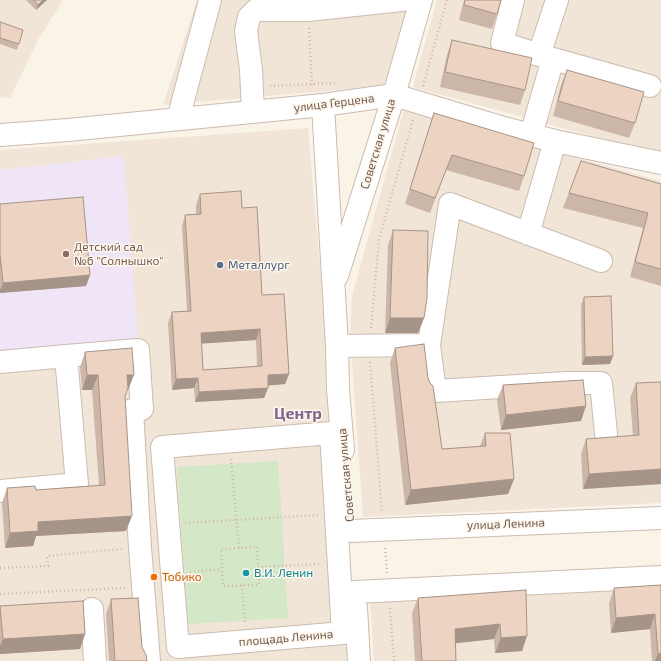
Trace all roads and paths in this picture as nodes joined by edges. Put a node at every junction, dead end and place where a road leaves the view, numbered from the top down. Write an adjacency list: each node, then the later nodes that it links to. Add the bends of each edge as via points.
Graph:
1 (210, 0): 18 (street)
2 (402, 0): 7 (street)
3 (422, 0): 13 (street, Советская улица)
4 (447, 0): 9 (path)
5 (513, 0): 8 (street, via 502,44)
6 (557, 0): 8 (street)
7 (308, 10): 11 (path); 12 (street, via 256,10 250,17 246,31)
8 (546, 57): 14 (street); 20 (street)
9 (424, 81): 13 (path); 15 (path)
10 (342, 83): 11 (path)
11 (312, 85): 12 (path); 16 (path)
12 (252, 86): 17 (street)
13 (396, 86): 15 (street, улица Герцена); 16 (street, улица Герцена); 25 (street, Советская улица)
14 (650, 86)
15 (418, 102): 20 (street, улица Герцена); 26 (path, via 379,239)
16 (318, 105): 17 (street, улица Герцена); 25 (street, Советская улица)
17 (253, 112): 18 (street, улица Герцена)
18 (178, 119): 19 (street, улица Герцена)
19 (0, 135)
20 (531, 135): 21 (street, улица Герцена)
21 (555, 141): 22 (street, улица Герцена); 23 (street)
22 (661, 163)
23 (528, 234): 24 (street); 27 (street, via 450,204)
24 (601, 261)
25 (333, 288): 28 (street, Советская улица)
26 (369, 345): 27 (street); 28 (street); 38 (path)
27 (429, 345): 31 (street, via 435,391 601,383)
28 (337, 346): 39 (street, Советская улица, via 338,388)
29 (66, 356): 30 (street); 33 (street, via 77,484); 40 (street, via 138,350 142,409 132,410)
30 (0, 362)
31 (606, 434)
32 (230, 441): 34 (street, площадь Ленина, via 331,433); 36 (path); 37 (street, площадь Ленина, via 162,447)
33 (0, 491)
34 (336, 514): 36 (path); 42 (street, площадь Ленина)
35 (661, 518): 38 (street, улица Ленина)
36 (236, 520): 37 (path); 41 (path)
37 (168, 524): 46 (street, площадь Ленина)
38 (384, 530): 39 (street, улица Ленина); 50 (path)
39 (351, 531): 51 (street, Советская улица)
40 (140, 548): 44 (path, via 47,556 48,566); 49 (street)
41 (239, 548): 43 (path, via 257,547); 45 (path, via 220,549)
42 (339, 563): 43 (path); 54 (street, площадь Ленина, via 344,634)
43 (258, 567): 48 (path, via 259,585)
44 (0, 568)
45 (222, 569): 46 (path); 48 (path, via 223,586)
46 (172, 573): 54 (street, площадь Ленина, via 178,647)
47 (661, 577): 50 (street)
48 (242, 586): 54 (path)
49 (144, 588): 52 (path); 56 (street)
50 (389, 590): 51 (street); 58 (path)
51 (355, 592): 57 (street, Советская улица)
52 (0, 594)
53 (92, 609): 55 (street)
54 (247, 642)
55 (95, 661)
56 (149, 661)
57 (359, 661)
58 (394, 661)

